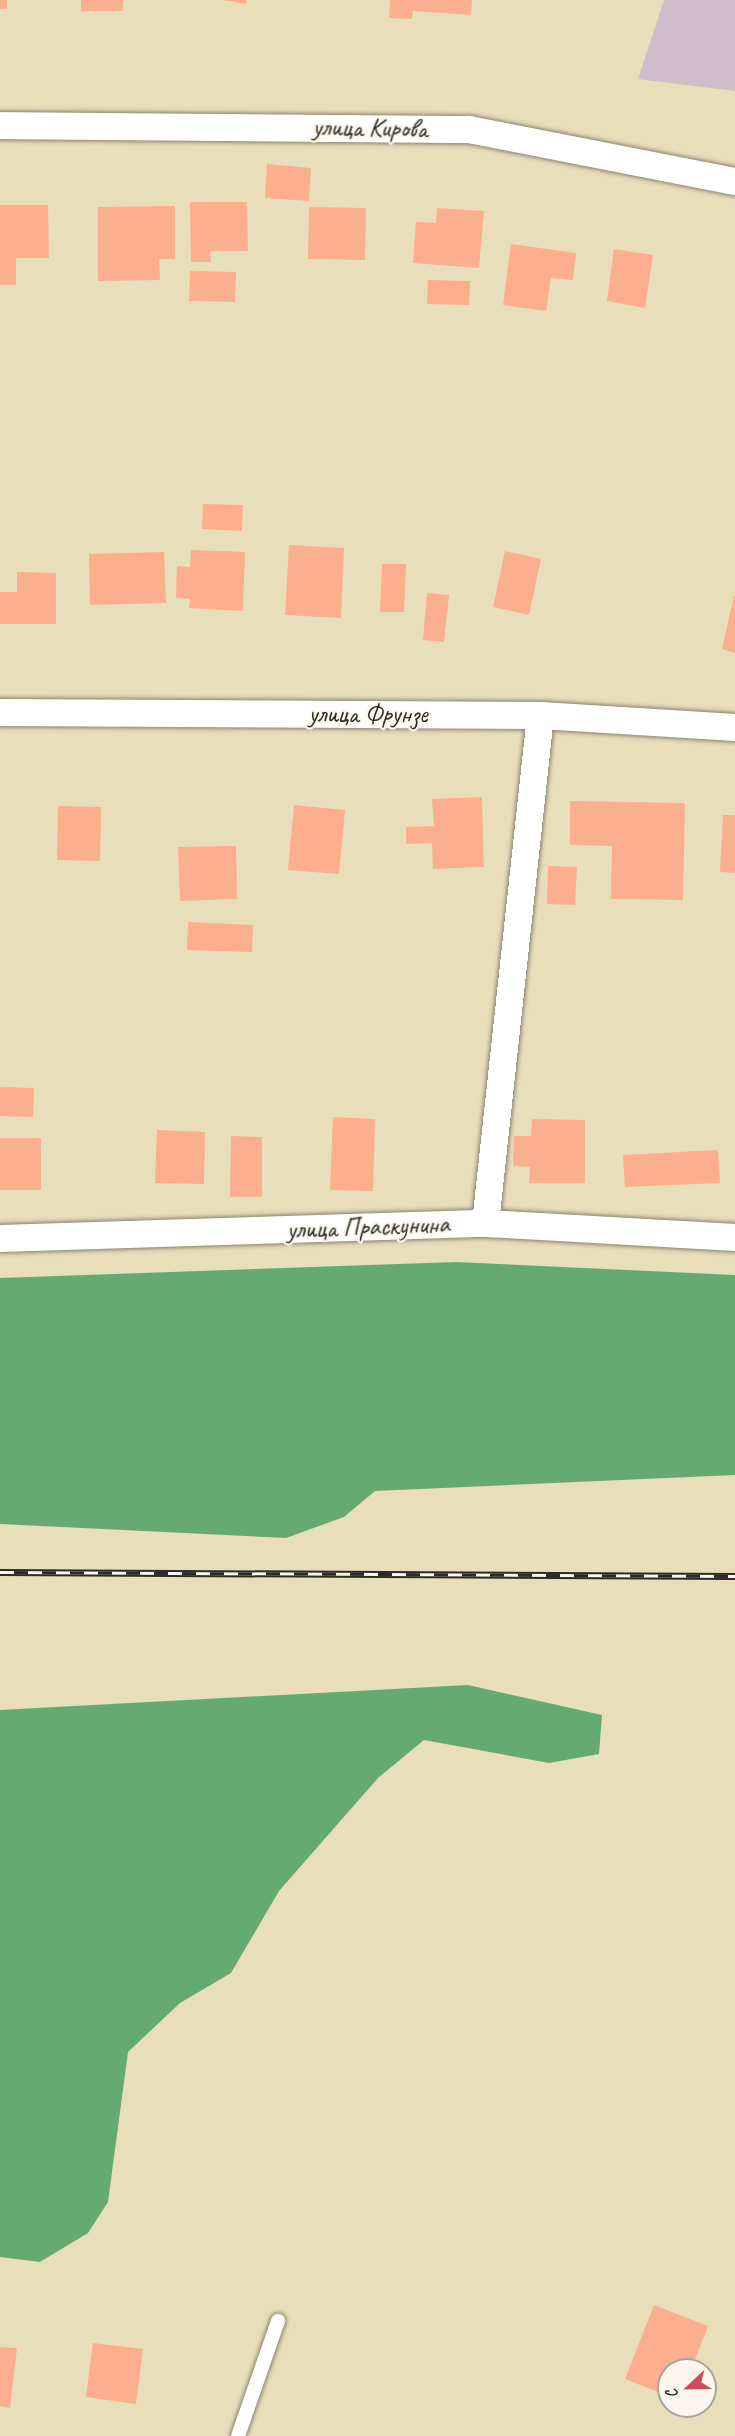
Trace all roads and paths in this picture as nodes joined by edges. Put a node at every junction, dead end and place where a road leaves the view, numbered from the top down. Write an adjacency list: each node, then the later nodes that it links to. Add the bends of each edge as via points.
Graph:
1 (0, 125): 2 (street, улица Кирова, via 469,129)
2 (735, 181)
3 (0, 712): 4 (street, улица Фрунзе)
4 (540, 715): 5 (street, улица Фрунзе); 6 (street)
5 (735, 727)
6 (485, 1223): 7 (street, улица Праскунина); 8 (street, улица Праскунина)
7 (735, 1237)
8 (0, 1238)
9 (278, 2320): 10 (lane)
10 (238, 2436)

